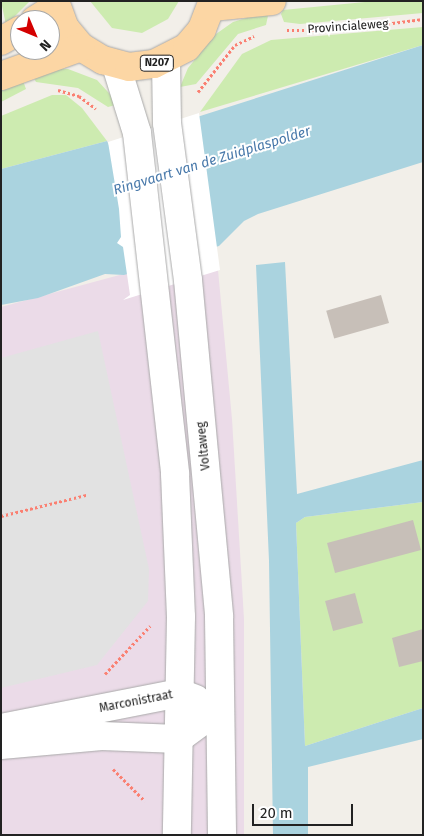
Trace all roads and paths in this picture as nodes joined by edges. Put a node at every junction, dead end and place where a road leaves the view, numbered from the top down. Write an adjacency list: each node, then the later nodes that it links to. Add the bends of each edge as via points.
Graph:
1 (272, 1): 2 (main road, N207)
2 (212, 4): 7 (main road, N207, via 195,38)
3 (49, 9): 6 (main road)
4 (423, 19): 5 (path, Provincialeweg, via 338,30)
5 (282, 30)
6 (81, 47): 8 (main road, N207); 9 (main road)
7 (166, 60): 8 (main road, N207, via 142,66); 15 (street, Voltaweg, via 167,123 188,280 213,534)
8 (116, 65): 14 (street, via 137,133 158,289 181,546)
9 (1, 76)
10 (86, 495): 11 (path)
11 (1, 516)
12 (153, 622): 13 (path)
13 (101, 678)
14 (180, 693): 15 (street, Marconistraat); 16 (street, Marconistraat); 17 (street)
15 (220, 708): 17 (street); 20 (street, Voltaweg)
16 (1, 728)
17 (178, 739): 18 (street, via 102,736); 19 (street)
18 (1, 744)
19 (177, 835)
20 (222, 835)

